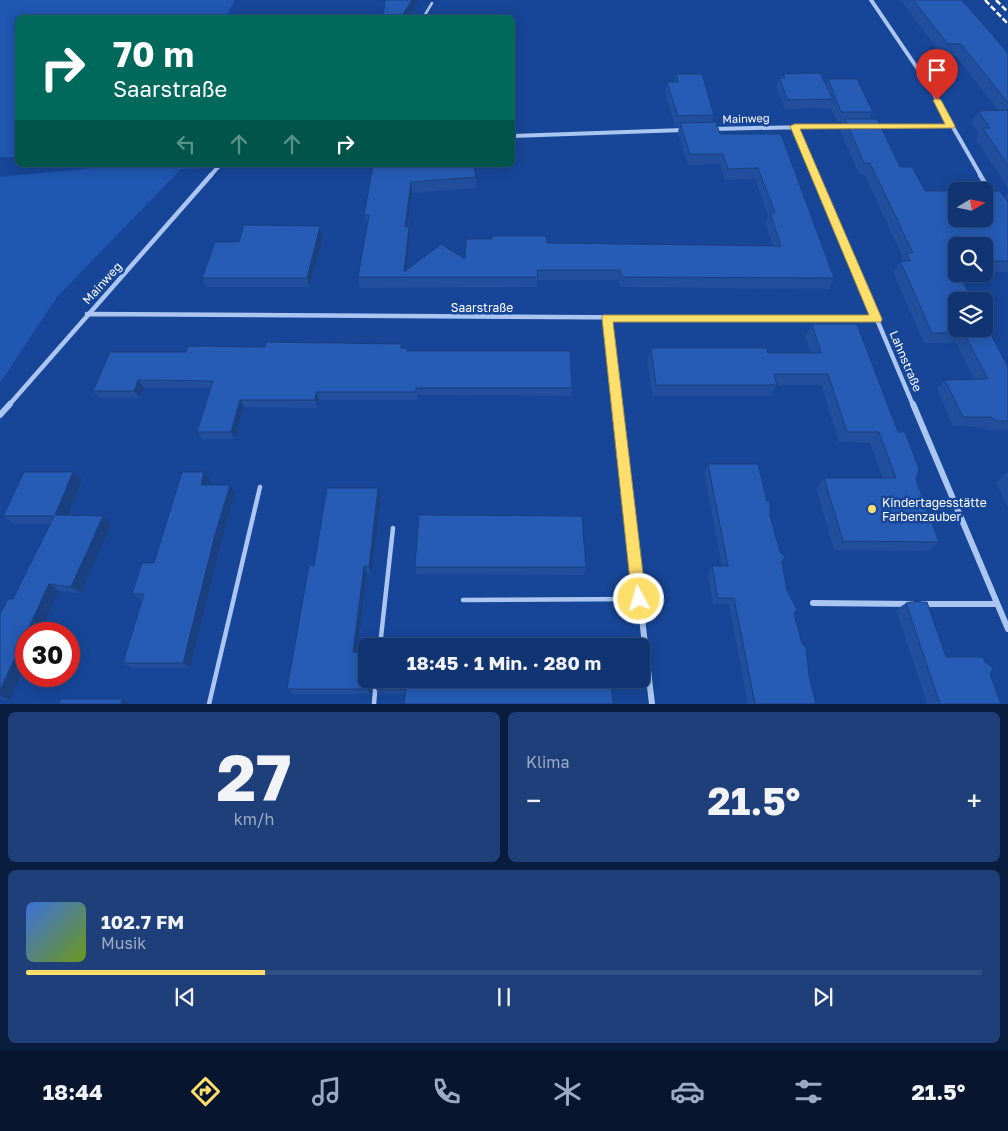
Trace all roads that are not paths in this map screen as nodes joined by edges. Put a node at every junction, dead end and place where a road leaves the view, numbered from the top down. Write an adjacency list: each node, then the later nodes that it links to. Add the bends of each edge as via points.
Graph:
1 (871, 0): 7 (street, via 930,87)
2 (432, 3): 3 (lane)
3 (425, 15)
4 (795, 126): 5 (street, Mainweg); 9 (street, Mainweg); 15 (street, Lahnstraße)
5 (853, 126)
6 (873, 126): 7 (street)
7 (951, 126): 12 (street)
8 (688, 130): 10 (street)
9 (707, 130)
10 (515, 136)
11 (218, 167): 13 (street, Mainweg)
12 (998, 203)
13 (87, 314): 14 (street, Saarstraße); 16 (street, Mainweg)
14 (607, 318): 15 (street, Saarstraße); 19 (street)
15 (877, 319): 22 (street, Lahnstraße)
16 (0, 415)
17 (260, 487): 26 (lane)
18 (393, 528): 24 (lane)
19 (639, 599): 20 (lane); 28 (street)
20 (463, 600)
21 (813, 603): 22 (street)
22 (997, 604): 23 (street, Lahnstraße)
23 (1008, 629)
24 (381, 638)
25 (375, 688): 27 (lane)
26 (209, 704)
27 (374, 704)
28 (652, 704)

